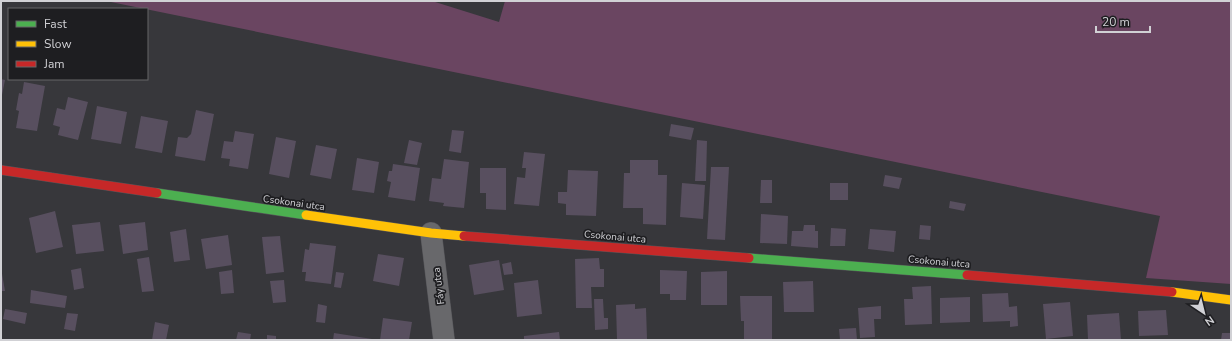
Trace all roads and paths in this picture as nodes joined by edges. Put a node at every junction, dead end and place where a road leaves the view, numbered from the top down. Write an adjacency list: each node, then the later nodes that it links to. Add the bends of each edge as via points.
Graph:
1 (1, 170): 2 (street, Csokonai utca)
2 (431, 233): 3 (street, Csokonai utca, via 1158,290); 4 (street, Fáy utca)
3 (1231, 300)
4 (444, 340)

